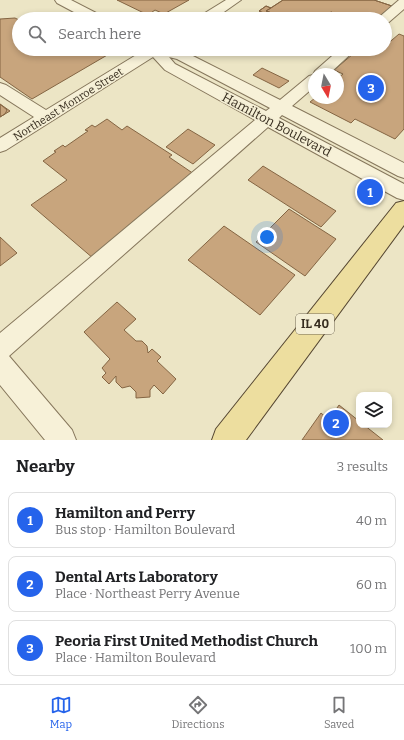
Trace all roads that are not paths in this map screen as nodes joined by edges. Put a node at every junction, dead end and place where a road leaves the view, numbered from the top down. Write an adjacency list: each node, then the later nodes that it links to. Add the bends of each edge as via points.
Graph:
1 (235, 0): 5 (street)
2 (66, 1): 4 (street)
3 (404, 2): 6 (street)
4 (85, 12)
5 (216, 12)
6 (392, 12)
7 (144, 56): 14 (street, Northeast Monroe Street)
8 (161, 56): 13 (street, Hamilton Boulevard, via 170,66)
9 (341, 56): 10 (street)
10 (327, 68)
11 (308, 85): 13 (street)
12 (0, 88): 14 (street)
13 (274, 114): 16 (street, Hamilton Boulevard); 17 (street, Hamilton Boulevard); 19 (street)
14 (46, 118): 15 (street, Northeast Monroe Street)
15 (0, 146)
16 (404, 171)
17 (404, 193)
18 (404, 209): 22 (main road, IL 40)
19 (0, 348)
20 (0, 365): 21 (street)
21 (62, 440)
22 (227, 440)

